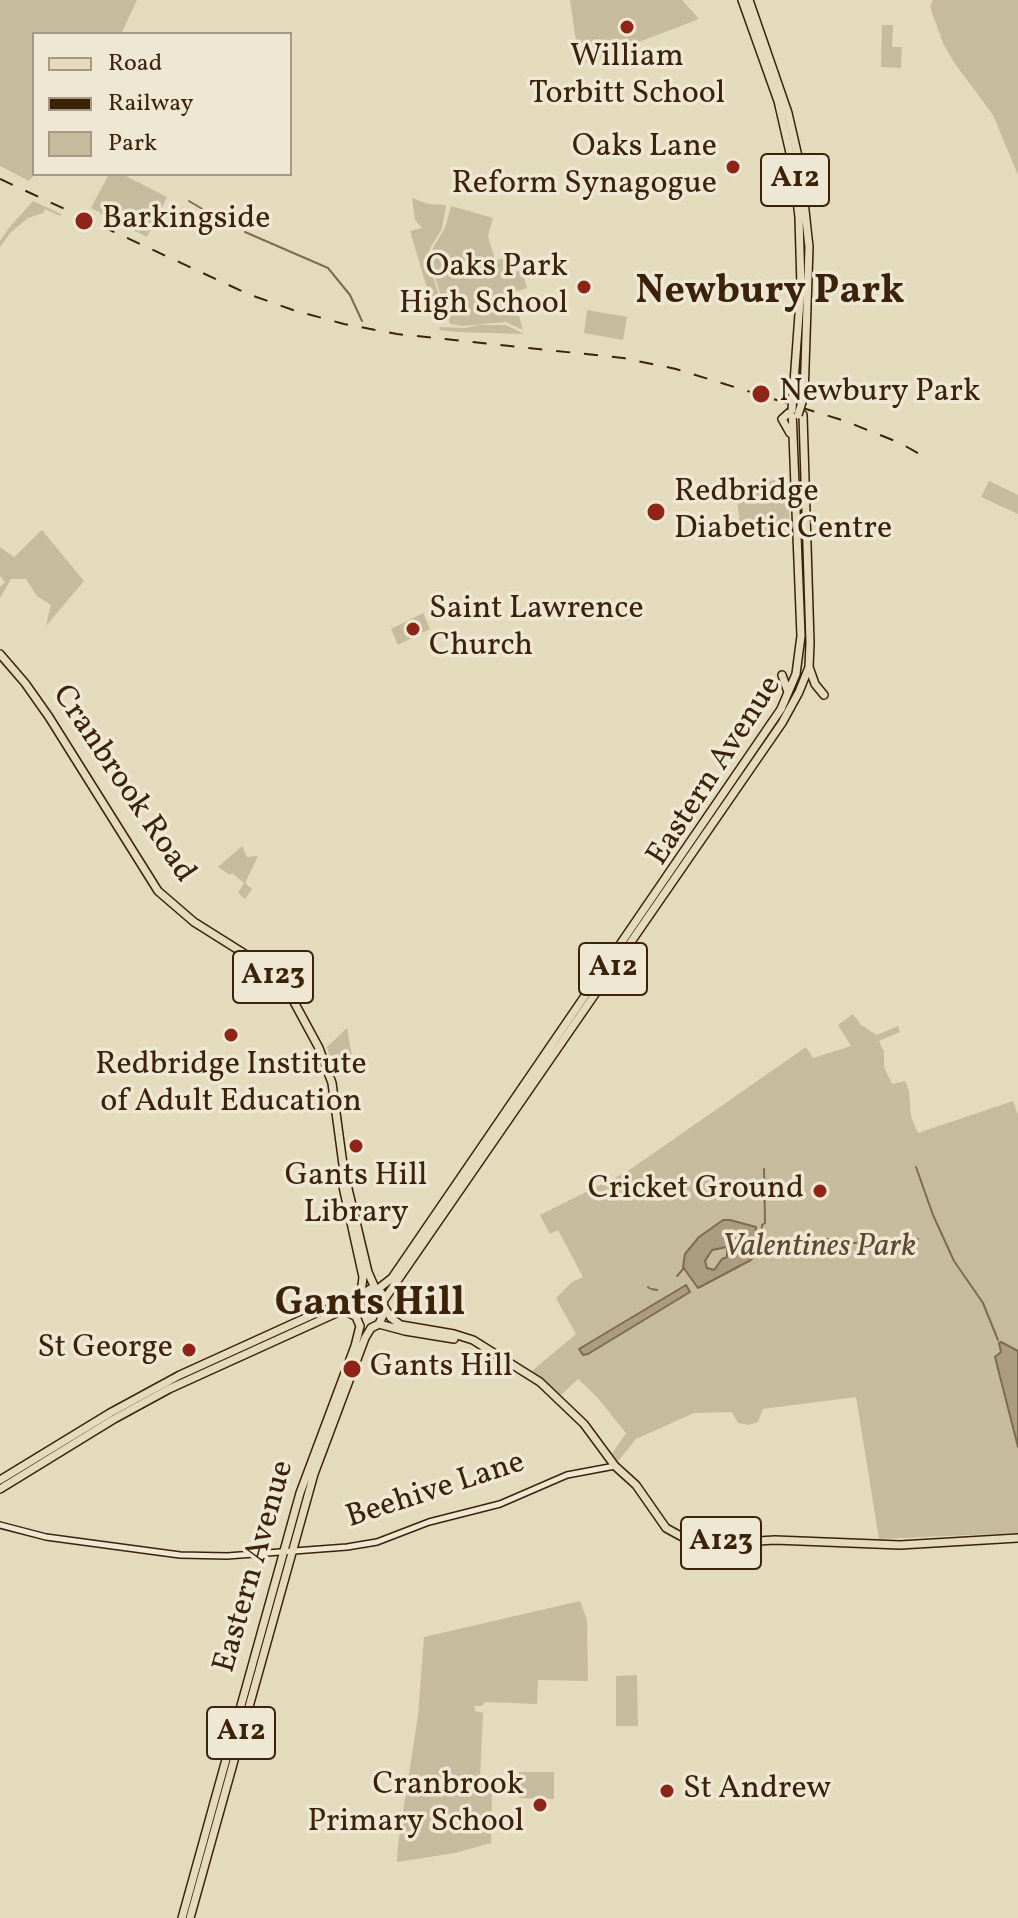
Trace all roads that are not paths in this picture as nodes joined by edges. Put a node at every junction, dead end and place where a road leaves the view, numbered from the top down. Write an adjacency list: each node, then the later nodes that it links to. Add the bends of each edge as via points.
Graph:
1 (742, 0): 4 (main road, Eastern Avenue / A12, via 778,101 793,166 801,287)
2 (749, 0): 3 (main road, Eastern Avenue / A12, via 800,165 809,247)
3 (805, 350): 4 (main road); 5 (main road, Eastern Avenue / A12)
4 (796, 367): 5 (main road); 6 (main road, Eastern Avenue / A12, bridge)
5 (805, 374): 6 (main road, Eastern Avenue / A12, bridge)
6 (796, 415): 7 (main road, Eastern Avenue / A12); 11 (main road, Eastern Avenue / A12, via 782,419 792,436 801,627)
7 (810, 626): 9 (main road, Eastern Avenue / A12); 11 (main road, via 801,674)
8 (0, 654): 16 (main road, Cranbrook Road / A123, via 49,717 158,891 194,922 256,961 293,1000 332,1083)
9 (809, 667): 12 (main road, Eastern Avenue / A12); 14 (main road)
10 (782, 675): 13 (main road)
11 (794, 679): 13 (main road, Eastern Avenue / A12)
12 (803, 683): 15 (main road); 19 (main road, Eastern Avenue / A12, via 782,723)
13 (788, 694): 15 (main road, Eastern Avenue / A12)
14 (824, 695)
15 (775, 721): 17 (main road, Eastern Avenue / A12, via 392,1278)
16 (344, 1172): 17 (main road, Cranbrook Road / A123); 18 (main road, Cranbrook Road / A123, via 344,1195 363,1273)
17 (376, 1288): 18 (main road, A12); 19 (main road, A123)
18 (359, 1297): 20 (main road, Cranbrook Road); 25 (main road, via 180,1375)
19 (384, 1304): 22 (main road, A12); 23 (main road, A123, via 401,1325 454,1334)
20 (355, 1316): 21 (main road); 26 (main road, via 343,1310 169,1389)
21 (360, 1326): 22 (main road, A123); 29 (main road, Eastern Avenue / A12, via 306,1476)
22 (375, 1326): 23 (main road, A123); 29 (main road, Eastern Avenue / A12, via 362,1344)
23 (476, 1344): 24 (main road, A123, via 540,1382 584,1424)
24 (612, 1462): 28 (main road, A123, via 669,1530 708,1544 775,1540 900,1545); 29 (main road, Beehive Lane, via 377,1542)
25 (0, 1480)
26 (0, 1489)
27 (0, 1525): 29 (main road, Beehive Lane, via 46,1537 180,1555)
28 (1018, 1538)
29 (288, 1552): 30 (main road, Eastern Avenue / A12); 31 (main road, Eastern Avenue / A12)
30 (182, 1918)
31 (190, 1918)

